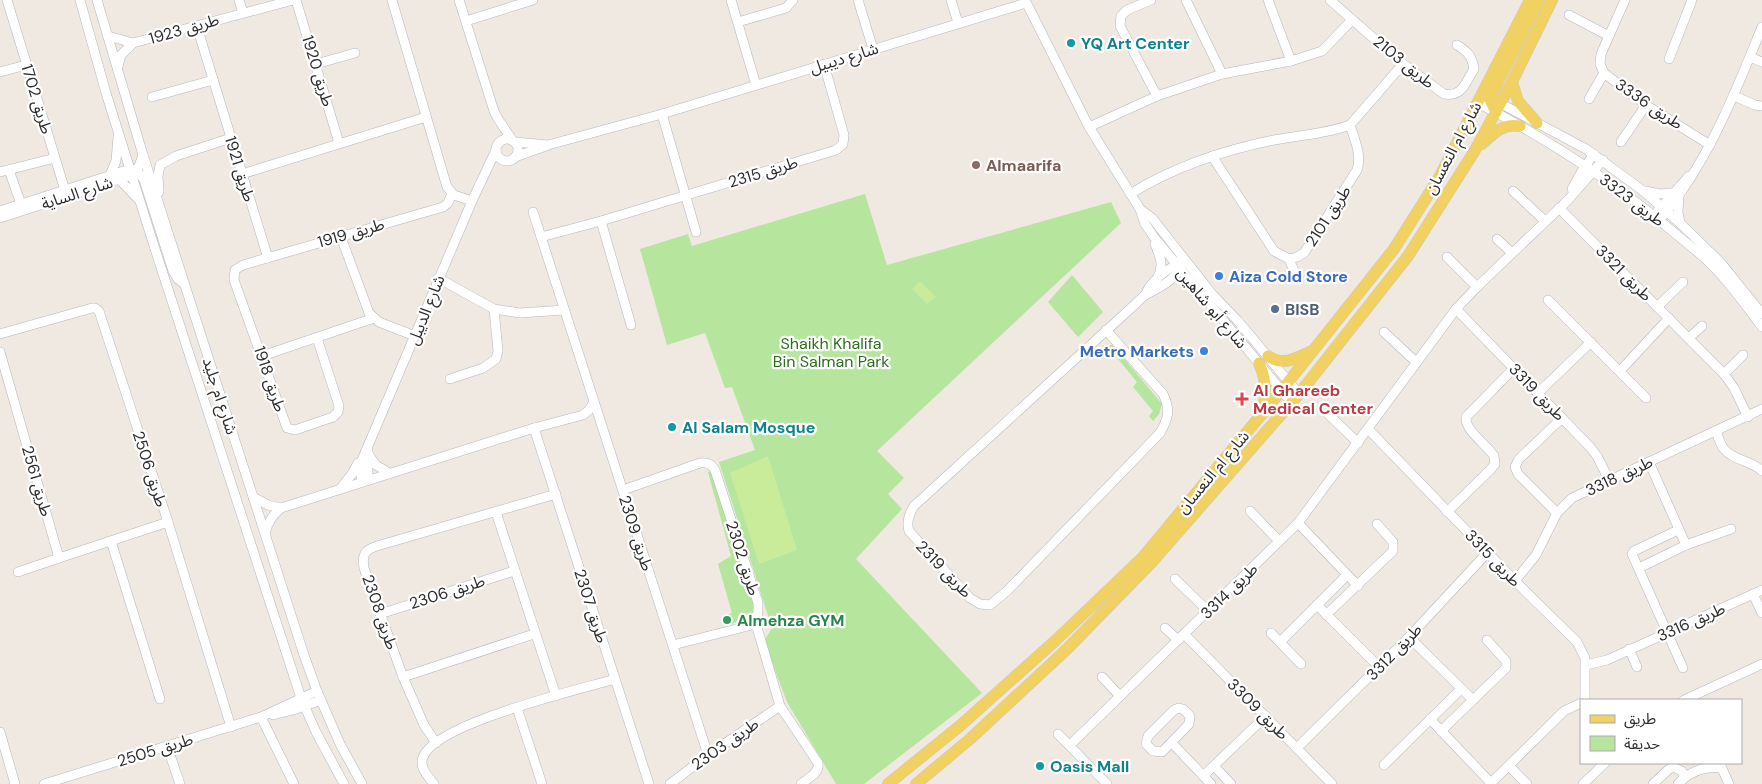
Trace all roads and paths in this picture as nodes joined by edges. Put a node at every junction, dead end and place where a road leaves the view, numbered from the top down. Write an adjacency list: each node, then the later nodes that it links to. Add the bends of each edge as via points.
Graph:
1 (80, 0): 63 (street, شارع ام جليد)
2 (97, 0): 31 (street, شارع ام جليد)
3 (239, 0): 23 (street)
4 (294, 0): 23 (street, طريق 1923); 42 (street, طريق 1920)
5 (392, 0): 60 (street)
6 (459, 0): 25 (street)
7 (534, 0): 25 (street)
8 (731, 0): 27 (street)
9 (793, 0): 27 (street, via 786,8)
10 (858, 0): 35 (street)
11 (951, 0): 28 (street)
12 (1151, 0): 52 (street, via 1127,10 1121,16 1120,26)
13 (1186, 0): 48 (street)
14 (1268, 0): 39 (street)
15 (1330, 0): 26 (street, طريق 2103)
16 (1530, 0): 56 (main road, شارع ام النعسان)
17 (1540, 0): 56 (main road)
18 (1552, 0): 50 (main road, شارع ام النعسان)
19 (1625, 0): 32 (street, طريق 3336)
20 (5, 1): 41 (street, طريق 1702)
21 (1026, 1): 28 (street, شارع ديبيل); 66 (street, شارع أبو شاهين)
22 (1691, 1): 38 (street)
23 (243, 12): 29 (street, طريق 1923)
24 (1569, 15): 32 (street)
25 (466, 20): 61 (street)
26 (1352, 20): 39 (street, via 1322,51); 44 (street, طريق 2103)
27 (738, 22): 51 (street)
28 (958, 23): 35 (street, شارع ديبيل)
29 (197, 27): 33 (street, طريق 1923); 49 (street, طريق 1921)
30 (1762, 27): 37 (street)
31 (108, 36): 33 (street, طريق 1923); 45 (street, شارع ام جليد)
32 (1609, 36): 47 (street, طريق 3336, via 1601,54 1600,64)
33 (133, 44): 45 (street, طريق 1923, via 121,54)
34 (1457, 45): 44 (street, طريق 2103, via 1473,59 1474,69 1459,93 1452,96 1444,94)
35 (873, 49): 43 (street, شارع ديبيل)
36 (354, 53): 42 (street)
37 (1750, 57): 40 (street); 53 (street)
38 (1670, 59)
39 (1291, 61): 48 (street)
40 (1762, 62)
41 (26, 64): 46 (street); 79 (street, طريق 1702)
42 (316, 64): 70 (street, طريق 1920)
43 (824, 64): 51 (street, شارع ديبيل); 94 (street, طريق 2315, via 844,134 840,147)
44 (1403, 64): 64 (street)
45 (118, 68): 76 (street, شارع ام جليد)
46 (0, 72)
47 (1604, 73): 55 (street); 57 (street, طريق 3336)
48 (1222, 74): 52 (street)
49 (213, 80): 54 (street); 67 (street, طريق 1921)
50 (1512, 82): 56 (main road, شارع ام النعسان); 62 (main road, via 1518,101)
51 (756, 85): 59 (street, شارع ديبيل)
52 (1157, 96): 66 (street)
53 (1734, 96): 58 (street); 72 (street)
54 (152, 97)
55 (1589, 99)
56 (1489, 102): 62 (street, طريق 3323); 65 (street, طريق 3323); 74 (main road, شارع ام النعسان); 147 (main road, شارع ام النعسان, via 1394,248)
57 (1646, 105): 69 (street); 72 (street, طريق 3336)
58 (1762, 106)
59 (662, 114): 71 (street, شارع ديبيل); 94 (street)
60 (426, 117): 70 (street); 92 (street, via 447,187)
61 (498, 119): 68 (street); 73 (street)
62 (1538, 123): 75 (street, طريق 3323)
63 (117, 124): 85 (street, شارع ام جليد); 88 (street)
64 (1350, 126): 77 (street); 119 (street, طريق 2101, via 1359,154 1357,170 1304,252)
65 (1520, 126): 74 (main road, via 1498,129); 82 (street, طريق 3323)
66 (1089, 127): 93 (street, شارع أبو شاهين)
67 (231, 138): 87 (street, طريق 1921); 99 (street, via 160,165)
68 (514, 141): 71 (street, شارع ديبيل); 73 (street, via 503,140); 78 (street, via 518,149)
69 (1621, 142)
70 (339, 143): 87 (street)
71 (548, 145): 78 (street)
72 (1710, 145): 95 (street)
73 (497, 148): 81 (street, via 499,157); 86 (street, شارع الديبل)
74 (1474, 152): 159 (main road, شارع ام النعسان, via 1408,256)
75 (1594, 154): 80 (street, طريق 3323); 82 (street, طريق 3314)
76 (143, 155): 85 (street); 99 (street, شارع ام جليد)
77 (1212, 156): 93 (street, via 1158,177); 119 (street, طريق 2101, via 1274,251)
78 (515, 157): 81 (street)
79 (55, 158): 83 (street); 91 (street, طريق 1702)
80 (1603, 160): 84 (street, طريق 3314); 89 (street, طريق 3323)
81 (506, 161): 86 (street)
82 (1585, 165): 84 (street, طريق 3323); 100 (street, طريق 3314)
83 (4, 171): 98 (street)
84 (1594, 171): 100 (street, طريق 3314); 105 (street, طريق 3323)
85 (133, 172): 88 (street, شارع الساية); 97 (street, شارع ام جليد); 127 (street, via 144,180 175,275)
86 (484, 173): 96 (street, شارع الديبل)
87 (242, 174): 118 (street, طريق 1921)
88 (114, 177): 91 (street, شارع الساية); 97 (street)
89 (1642, 190): 95 (street); 102 (street, طريق 3323)
90 (1513, 191): 108 (street)
91 (66, 193): 98 (street, شارع الساية); 106 (street, شارع الساية)
92 (452, 193): 96 (street); 111 (street, طريق 1919, via 443,206)
93 (1130, 194): 101 (street, شارع أبو شاهين)
94 (685, 195): 107 (street, طريق 2315); 110 (street)
95 (1676, 195): 102 (street); 109 (street)
96 (472, 201): 124 (street, شارع الديبل)
97 (140, 202): 235 (street, شارع ام جليد)
98 (21, 204): 103 (street, شارع الساية)
99 (161, 207): 127 (street, شارع ام جليد)
100 (1559, 208): 108 (street, طريق 3314); 131 (street, طريق 3321)
101 (1140, 209): 112 (street, شارع أبو شاهين); 116 (street, شارع أبو شاهين, via 1152,218)
102 (1664, 209): 105 (street); 109 (street, طريق 3323)
103 (0, 211)
104 (533, 212): 113 (street, طريق 2309)
105 (1657, 217): 135 (street, طريق 3323, via 1712,265)
106 (0, 218)
107 (601, 221): 113 (street, طريق 2315); 138 (street)
108 (1545, 222): 115 (street, طريق 3314)
109 (1680, 223): 135 (street, طريق 3323, via 1721,263)
110 (696, 232)
111 (341, 236): 118 (street, طريق 1919); 136 (street, via 366,308)
112 (1154, 237): 121 (street, شارع أبو شاهين); 125 (street, via 1161,261)
113 (541, 238): 134 (street, طريق 2309)
114 (1497, 239): 115 (street)
115 (1512, 253): 128 (street, طريق 3314)
116 (1181, 255): 121 (street); 122 (street, شارع أبو شاهين)
117 (1447, 257): 128 (street)
118 (268, 258): 120 (street, طريق 1919)
119 (1289, 259): 123 (street)
120 (243, 265): 150 (street, طريق 1918, via 235,270 234,280)
121 (1180, 267): 122 (street); 125 (street, طريق 2319); 129 (street, طريق 2319, via 1156,290); 151 (street, شارع أبو شاهين)
122 (1193, 270): 151 (street, شارع أبو شاهين)
123 (1295, 273)
124 (438, 278): 132 (street); 143 (street, شارع الديبل)
125 (1158, 278): 129 (street, طريق 2319, via 1150,284)
126 (1683, 282): 131 (street)
127 (184, 283): 180 (street, شارع ام جليد)
128 (1477, 287): 133 (street, طريق 3314)
129 (1146, 294): 140 (street, طريق 2319)
130 (1548, 300): 146 (street)
131 (1657, 307): 137 (street, طريق 3321)
132 (494, 309): 134 (street, via 520,313); 156 (street, via 496,359 483,368)
133 (1456, 309): 152 (street, طريق 3314); 153 (street, طريق 3319)
134 (564, 310): 161 (street, طريق 2309)
135 (1760, 317)
136 (374, 318): 143 (street); 144 (street)
137 (1669, 318): 145 (street, طريق 3321); 154 (street)
138 (631, 325)
139 (1702, 326): 145 (street)
140 (1106, 330): 140 (street, طريق 2319, via 914,506 910,514 909,532 970,598 980,604 990,605 1008,590 1160,433 1168,420 1163,394)
141 (1384, 332): 152 (street)
142 (0, 334): 186 (street, طريق 2506, via 97,309)
143 (415, 336): 171 (street, شارع الديبل)
144 (317, 338): 150 (street); 150 (street, طريق 1918, via 338,412 333,417 295,430 287,428)
145 (1689, 338): 155 (street, طريق 3321)
146 (1591, 342): 154 (street); 158 (street)
147 (1313, 350): 151 (main road, via 1284,362); 157 (main road, شارع ام النعسان)
148 (0, 352): 196 (street, طريق 2561)
149 (1743, 355): 155 (street)
150 (262, 356)
151 (1263, 360): 157 (street, شارع أبو شاهين); 164 (main road, via 1266,389)
152 (1416, 362): 168 (street, طريق 3314)
153 (1514, 368): 158 (street, طريق 3319); 184 (street, via 1466,417 1468,428 1494,456 1494,464)
154 (1620, 372): 160 (street)
155 (1724, 374): 165 (street, طريق 3321)
156 (450, 379)
157 (1284, 386): 159 (street, شارع أبو شاهين); 164 (main road, شارع ام النعسان)
158 (1538, 393): 166 (street, طريق 3319)
159 (1295, 398): 263 (main road, شارع ام النعسان, via 1152,562 1067,649)
160 (1646, 398)
161 (594, 402): 167 (street, via 583,415); 178 (street, طريق 2309)
162 (1761, 411): 165 (street, طريق 3318)
163 (1327, 414): 170 (street)
164 (1260, 415): 278 (main road, شارع ام النعسان, via 1143,557 961,726)
165 (1748, 417): 169 (street, طريق 3318)
166 (1562, 418): 175 (street, طريق 3319, via 1594,451); 185 (street, via 1519,459 1515,467)
167 (534, 428): 174 (street); 179 (street, طريق 2307)
168 (1368, 429): 170 (street, طريق 3314); 184 (street, طريق 3315)
169 (1716, 431): 172 (street, طريق 3318); 173 (street, via 1728,453)
170 (1358, 443): 187 (street, طريق 3314)
171 (366, 452): 174 (street, via 376,466); 176 (street, شارع الديبل, via 360,468); 177 (street)
172 (1648, 462): 175 (street, طريق 3318); 190 (street)
173 (1762, 471)
174 (389, 473): 176 (street)
175 (1609, 480): 185 (street, طريق 3318, via 1572,498)
176 (365, 481): 177 (street)
177 (340, 489): 181 (street)
178 (623, 490): 211 (street, طريق 2302, via 700,463 712,465 758,603); 220 (street, طريق 2309)
179 (556, 494): 183 (street, طريق 2308); 230 (street, طريق 2307)
180 (253, 497): 181 (street); 191 (street, شارع ام جليد)
181 (281, 508): 191 (street, via 267,524)
182 (1250, 510): 193 (street)
183 (496, 512): 198 (street); 209 (street, طريق 2308, via 366,551 364,568)
184 (1448, 512): 195 (street, طريق 3315)
185 (1557, 514): 202 (street, طريق 3318, via 1533,560)
186 (168, 522): 192 (street); 248 (street, طريق 2506)
187 (1298, 523): 193 (street, طريق 3314); 200 (street)
188 (1377, 524): 203 (street, via 1392,540 1393,552)
189 (1731, 529): 194 (street)
190 (1678, 530): 194 (street); 197 (street, via 1633,552)
191 (265, 534): 232 (street, شارع ام جليد)
192 (111, 540): 196 (street); 236 (street)
193 (1279, 541): 207 (street, طريق 3314)
194 (1686, 545): 197 (street)
195 (1487, 553): 202 (street, طريق 3315); 216 (street, طريق 3312)
196 (59, 558): 199 (street)
197 (1639, 568): 213 (street)
198 (514, 571): 209 (street, طريق 2306); 215 (street)
199 (18, 572)
200 (1348, 575): 203 (street); 206 (street)
201 (1175, 579): 207 (street)
202 (1515, 581): 223 (street, طريق 3315, via 1577,642)
203 (1358, 586): 210 (street)
204 (1762, 590): 205 (street, طريق 3316)
205 (1753, 594): 208 (street); 213 (street, طريق 3316)
206 (1317, 605): 210 (street); 219 (street)
207 (1208, 611): 217 (street, طريق 3314)
208 (1762, 613)
209 (380, 614): 228 (street, طريق 2308)
210 (1326, 615): 225 (street)
211 (756, 624): 220 (street); 242 (street, طريق 2302)
212 (1165, 628): 217 (street)
213 (1668, 632): 221 (street, طريق 3316); 227 (street)
214 (1271, 633): 219 (street)
215 (534, 634): 228 (street); 233 (street)
216 (1409, 636): 225 (street, طريق 3312); 231 (street)
217 (1181, 637): 234 (street, طريق 3314); 245 (street, طريق 3309)
218 (1487, 640): 240 (street, via 1507,665)
219 (1280, 642): 222 (street)
220 (673, 645): 257 (street, طريق 2309)
221 (1629, 649): 223 (street, طريق 3316); 226 (street)
222 (1301, 664)
223 (1586, 665): 237 (street, طريق 3315)
224 (1762, 665): 238 (street)
225 (1379, 667): 256 (street, طريق 3312)
226 (1637, 667)
227 (1683, 668)
228 (403, 677): 252 (street, طريق 2308, via 424,725)
229 (1102, 677): 234 (street)
230 (615, 679): 233 (street); 275 (street, طريق 2307)
231 (1461, 689): 240 (street); 247 (street)
232 (317, 691): 235 (street, طريق 2505); 239 (street, شارع ام جليد)
233 (556, 696): 244 (street)
234 (1120, 696): 255 (street, طريق 3314)
235 (300, 698): 243 (street, شارع ام جليد); 246 (street, طريق 2505)
236 (160, 699)
237 (1586, 699)
238 (1686, 699)
239 (321, 700): 243 (street, طريق 2505); 272 (street, شارع ام جليد)
240 (1472, 700): 249 (street)
241 (1580, 703): 261 (street, via 1564,711)
242 (780, 706): 257 (street, طريق 2303); 277 (street, طريق 2302, via 818,762 816,773)
243 (304, 707): 246 (street, طريق 2505); 271 (street, شارع ام جليد)
244 (517, 708): 252 (street, via 463,726); 274 (street)
245 (1266, 716): 256 (street, طريق 3309); 260 (street)
246 (263, 717): 248 (street, طريق 2505); 270 (street)
247 (1430, 720): 249 (street); 259 (street)
248 (231, 727): 254 (street, طريق 2505)
249 (1442, 731): 266 (street)
250 (0, 732): 267 (street)
251 (1058, 734): 255 (street)
252 (436, 743): 273 (street, via 426,751 422,761)
253 (1172, 743): 253 (street, via 1158,752 1148,748 1146,740 1174,710 1183,709 1190,720); 264 (street)
254 (167, 746): 268 (street, طريق 2505); 269 (street)
255 (1070, 746): 281 (street)
256 (1297, 748): 284 (street, طريق 3309)
257 (708, 755): 276 (street, طريق 2303)
258 (1602, 764): 286 (street)
259 (1384, 765)
260 (1214, 766): 264 (street); 283 (street)
261 (1509, 766): 266 (street); 285 (street)
262 (1721, 766): 265 (street, via 1702,768); 289 (street)
263 (932, 771): 279 (main road, شارع ام النعسان); 280 (main road)
264 (1203, 776): 282 (street)
265 (1685, 777): 287 (street, via 1682,771 1673,767); 288 (street)
266 (1491, 783)
267 (15, 784)
268 (44, 784)
269 (180, 784)
270 (294, 784)
271 (344, 784)
272 (362, 784)
273 (434, 784)
274 (542, 784)
275 (649, 784)
276 (670, 784)
277 (800, 784)
278 (888, 784)
279 (916, 784)
280 (926, 784)
281 (1108, 784)
282 (1211, 784)
283 (1231, 784)
284 (1332, 784)
285 (1527, 784)
286 (1583, 784)
287 (1653, 784)
288 (1678, 784)
289 (1729, 784)

